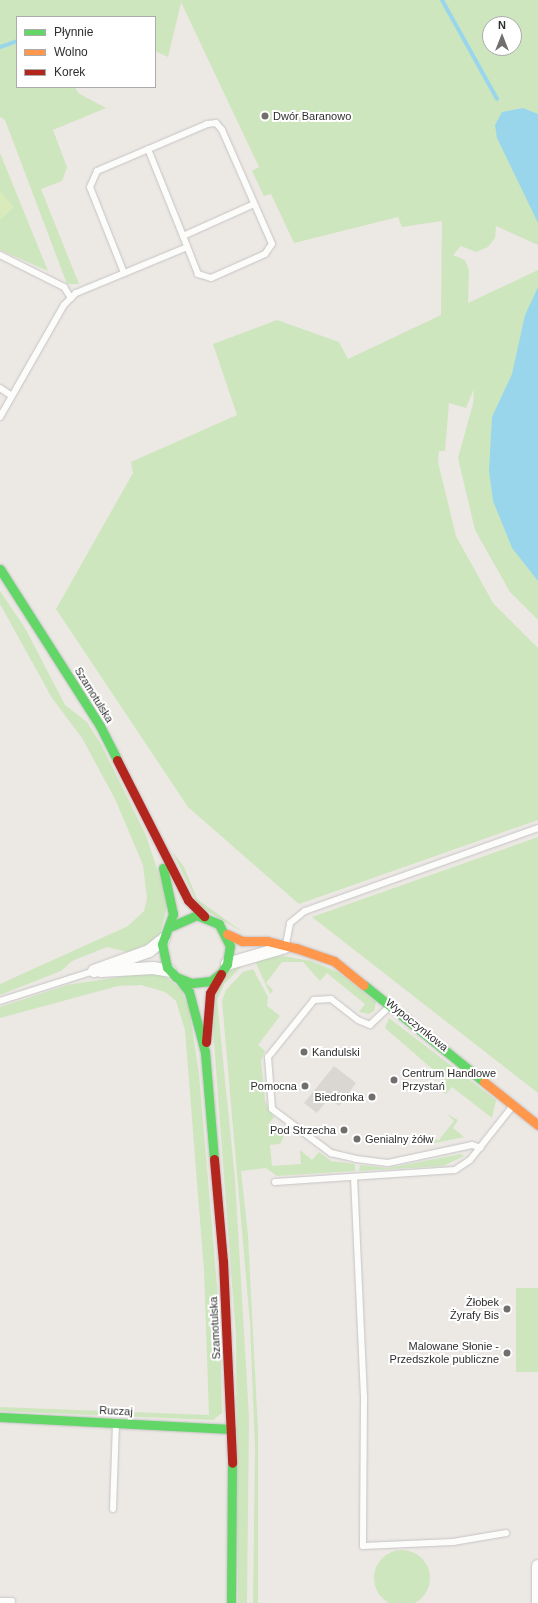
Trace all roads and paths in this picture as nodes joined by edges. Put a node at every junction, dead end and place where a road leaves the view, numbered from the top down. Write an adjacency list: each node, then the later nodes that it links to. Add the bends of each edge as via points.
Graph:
1 (148, 149): 2 (lane, via 216,123 222,130); 3 (lane); 6 (lane, via 96,171 90,187)
2 (254, 204): 3 (lane); 4 (lane, via 272,244 265,254 211,278 198,274)
3 (183, 236): 4 (lane)
4 (187, 247): 6 (lane)
5 (0, 255): 7 (lane, via 64,288)
6 (124, 273): 7 (lane)
7 (71, 298): 9 (lane)
8 (0, 388): 9 (lane)
9 (12, 396): 10 (lane)
10 (0, 418)
11 (0, 569): 13 (street, Szamotulska, via 100,726)
12 (538, 828): 18 (lane, via 305,911 290,922)
13 (157, 840): 14 (street, Szamotulska, via 191,906); 15 (street, Szamotulska, via 171,899)
14 (204, 916): 15 (street, via 183,918); 16 (street, via 215,921)
15 (172, 926): 17 (street)
16 (227, 934): 18 (street, Wypoczynkowa, via 236,939 267,941); 19 (street, via 230,946)
17 (164, 939): 20 (street, via 149,951); 21 (street, via 163,958)
18 (285, 947): 19 (street); 24 (street, Wypoczynkowa, via 334,961)
19 (224, 968): 22 (street, via 198,983); 25 (street, Szamotulska, via 210,993)
20 (94, 971): 21 (street, via 153,968); 23 (lane)
21 (170, 971): 22 (street)
22 (179, 979): 25 (street, Szamotulska, via 189,992)
23 (0, 1001)
24 (391, 1004): 26 (street, Wypoczynkowa); 28 (lane, via 370,1025 358,1020 331,999 314,1000 268,1057 272,1109 331,1154 356,1159 388,1163 472,1145)
25 (205, 1052): 33 (street, Szamotulska, via 226,1296)
26 (514, 1105): 27 (street, Wypoczynkowa); 28 (lane)
27 (538, 1125)
28 (481, 1148): 29 (lane, via 455,1170)
29 (354, 1177): 30 (lane); 35 (lane, via 364,1396 363,1546 453,1542)
30 (275, 1182)
31 (0, 1417): 32 (street, Ruczaj)
32 (116, 1423): 33 (street, Ruczaj); 34 (lane)
33 (232, 1429): 39 (street, Szamotulska)
34 (113, 1509)
35 (506, 1533)
36 (538, 1566): 40 (street)
37 (0, 1601): 38 (lane)
38 (12, 1601)
39 (231, 1603)
40 (538, 1603)

